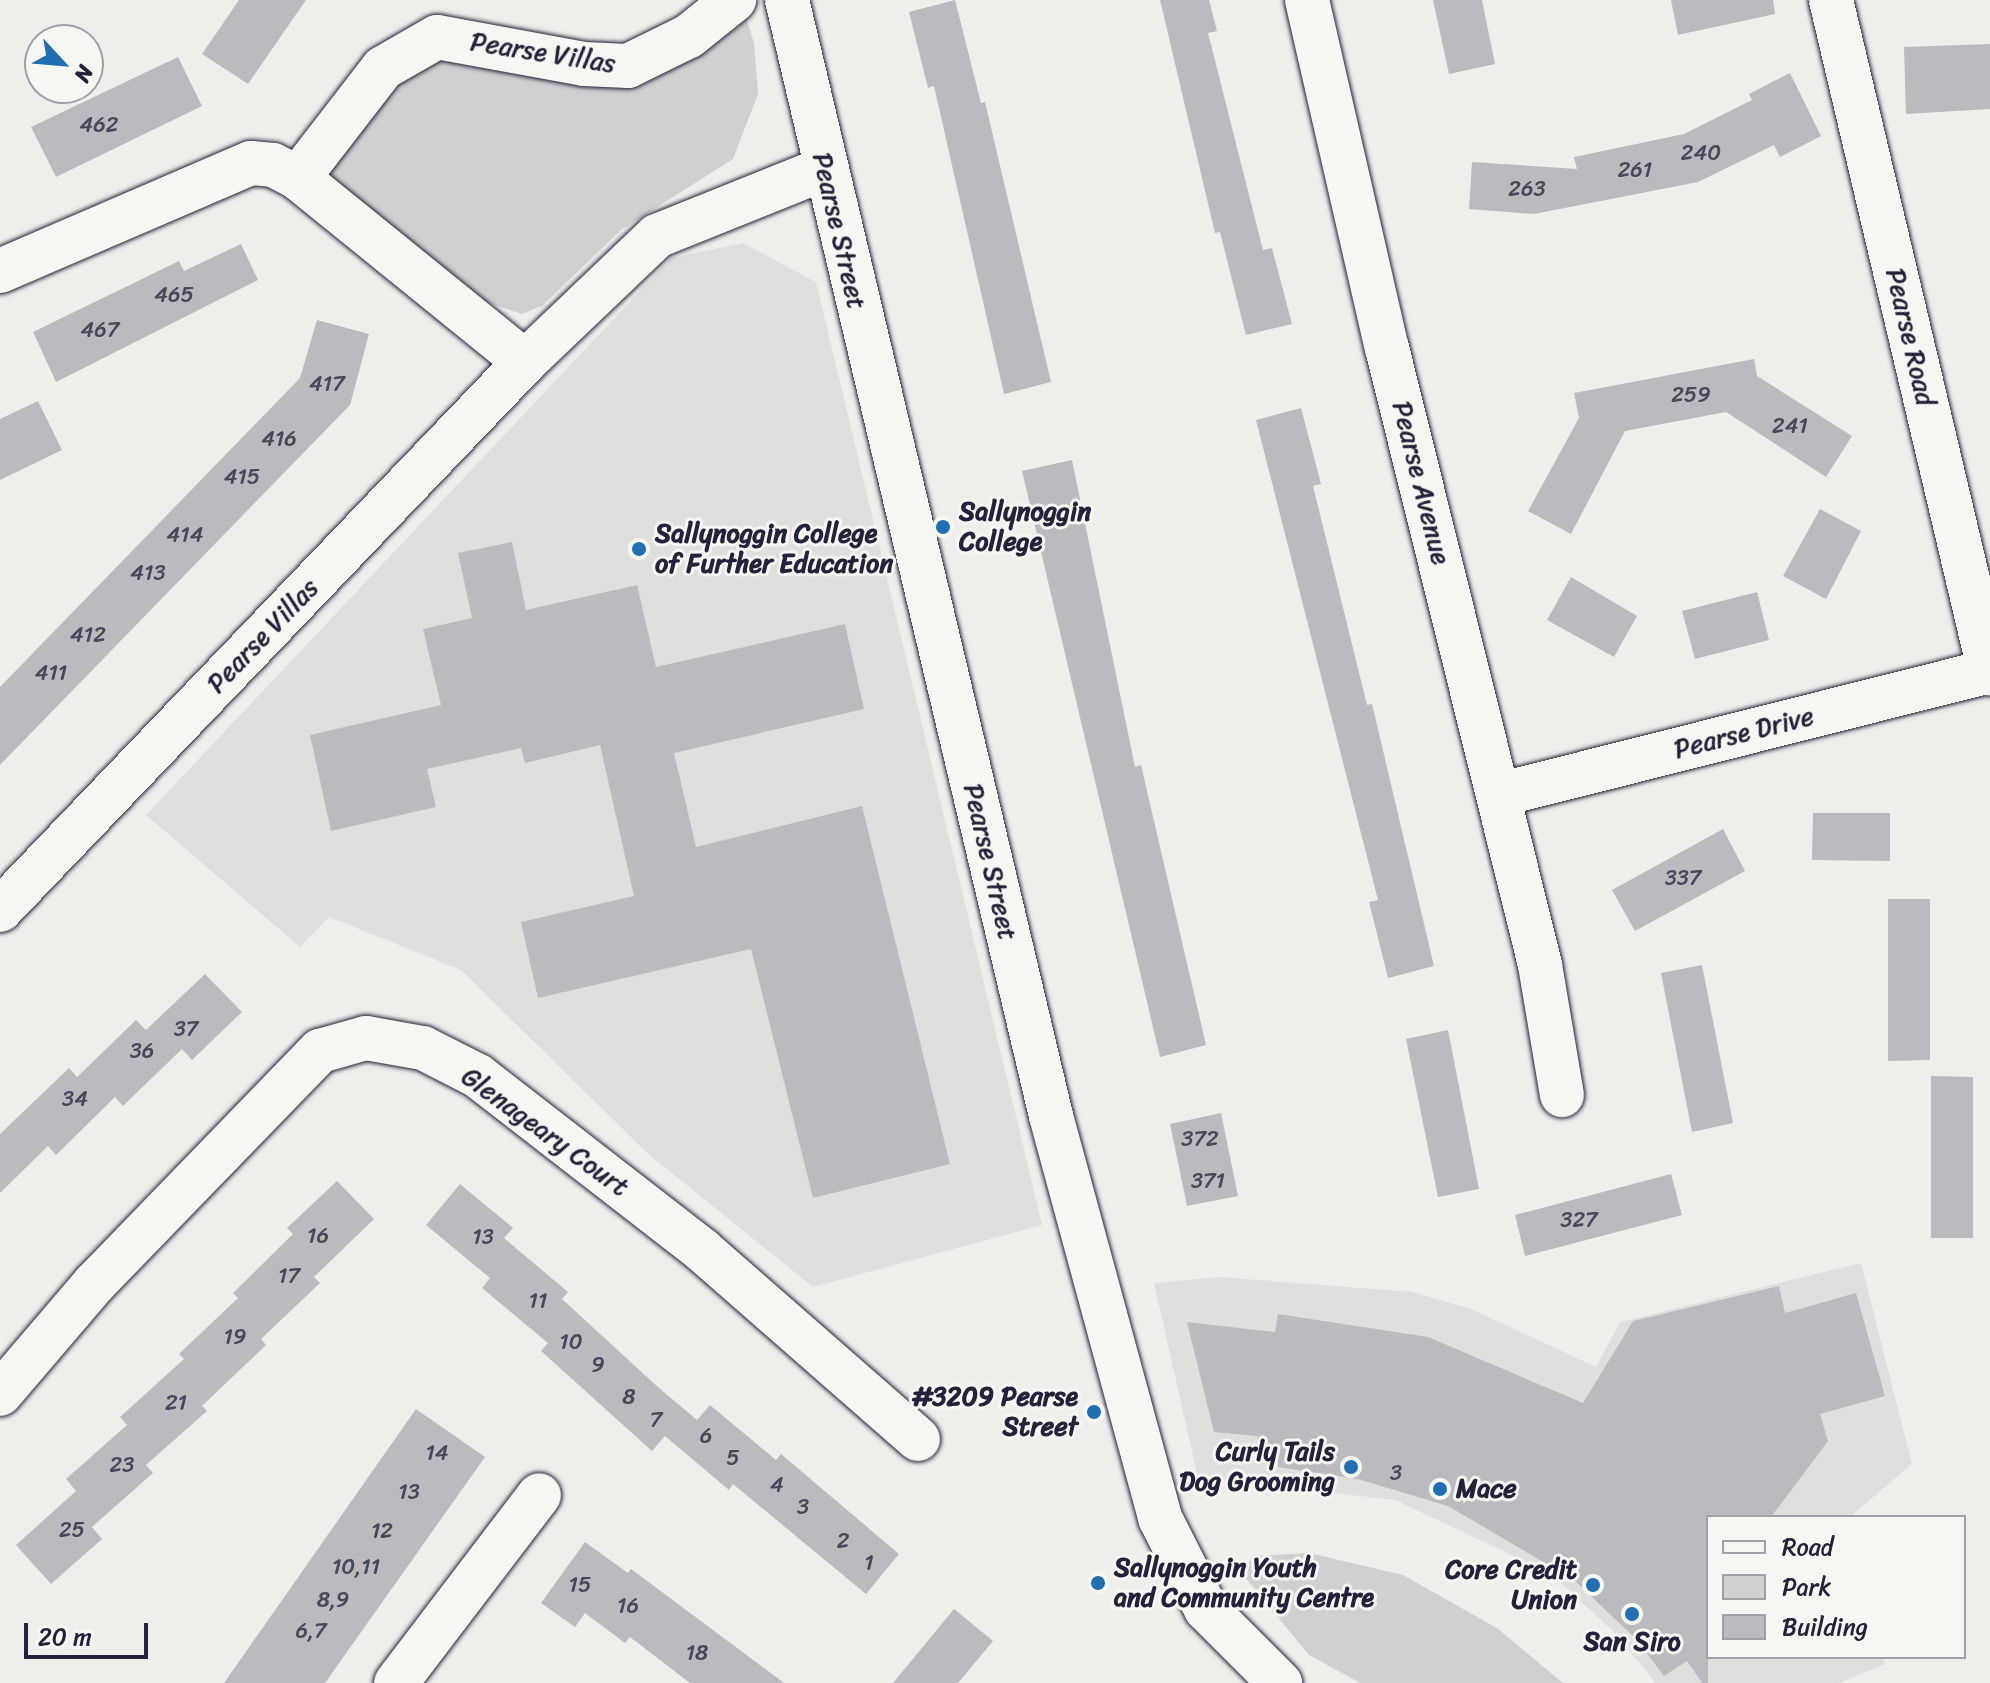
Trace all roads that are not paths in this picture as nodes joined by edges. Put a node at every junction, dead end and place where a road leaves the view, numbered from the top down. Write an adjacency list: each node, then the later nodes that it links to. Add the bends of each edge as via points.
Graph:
1 (734, 0): 6 (street, Pearse Villas, via 689,36 628,66 584,64 437,37 383,68)
2 (787, 0): 5 (street, Pearse Street)
3 (1307, 0): 10 (street, Pearse Avenue)
4 (1831, 0): 9 (street, Pearse Road)
5 (824, 169): 8 (street, Pearse Villas, via 657,236); 17 (street, Pearse Street, via 1051,1116 1160,1518 1206,1609)
6 (298, 178): 7 (street, via 273,165 251,163); 8 (street)
7 (0, 271)
8 (525, 362): 11 (street, Pearse Villas)
9 (1990, 672): 10 (street, Pearse Drive)
10 (1498, 795): 12 (street, Pearse Avenue, via 1540,965)
11 (0, 910)
12 (1562, 1095)
13 (0, 1394): 14 (street, Glenageary Court, via 94,1284 320,1051 366,1038 423,1048 478,1076 702,1250)
14 (918, 1439)
15 (539, 1495): 16 (street)
16 (396, 1683)
17 (1280, 1683)

